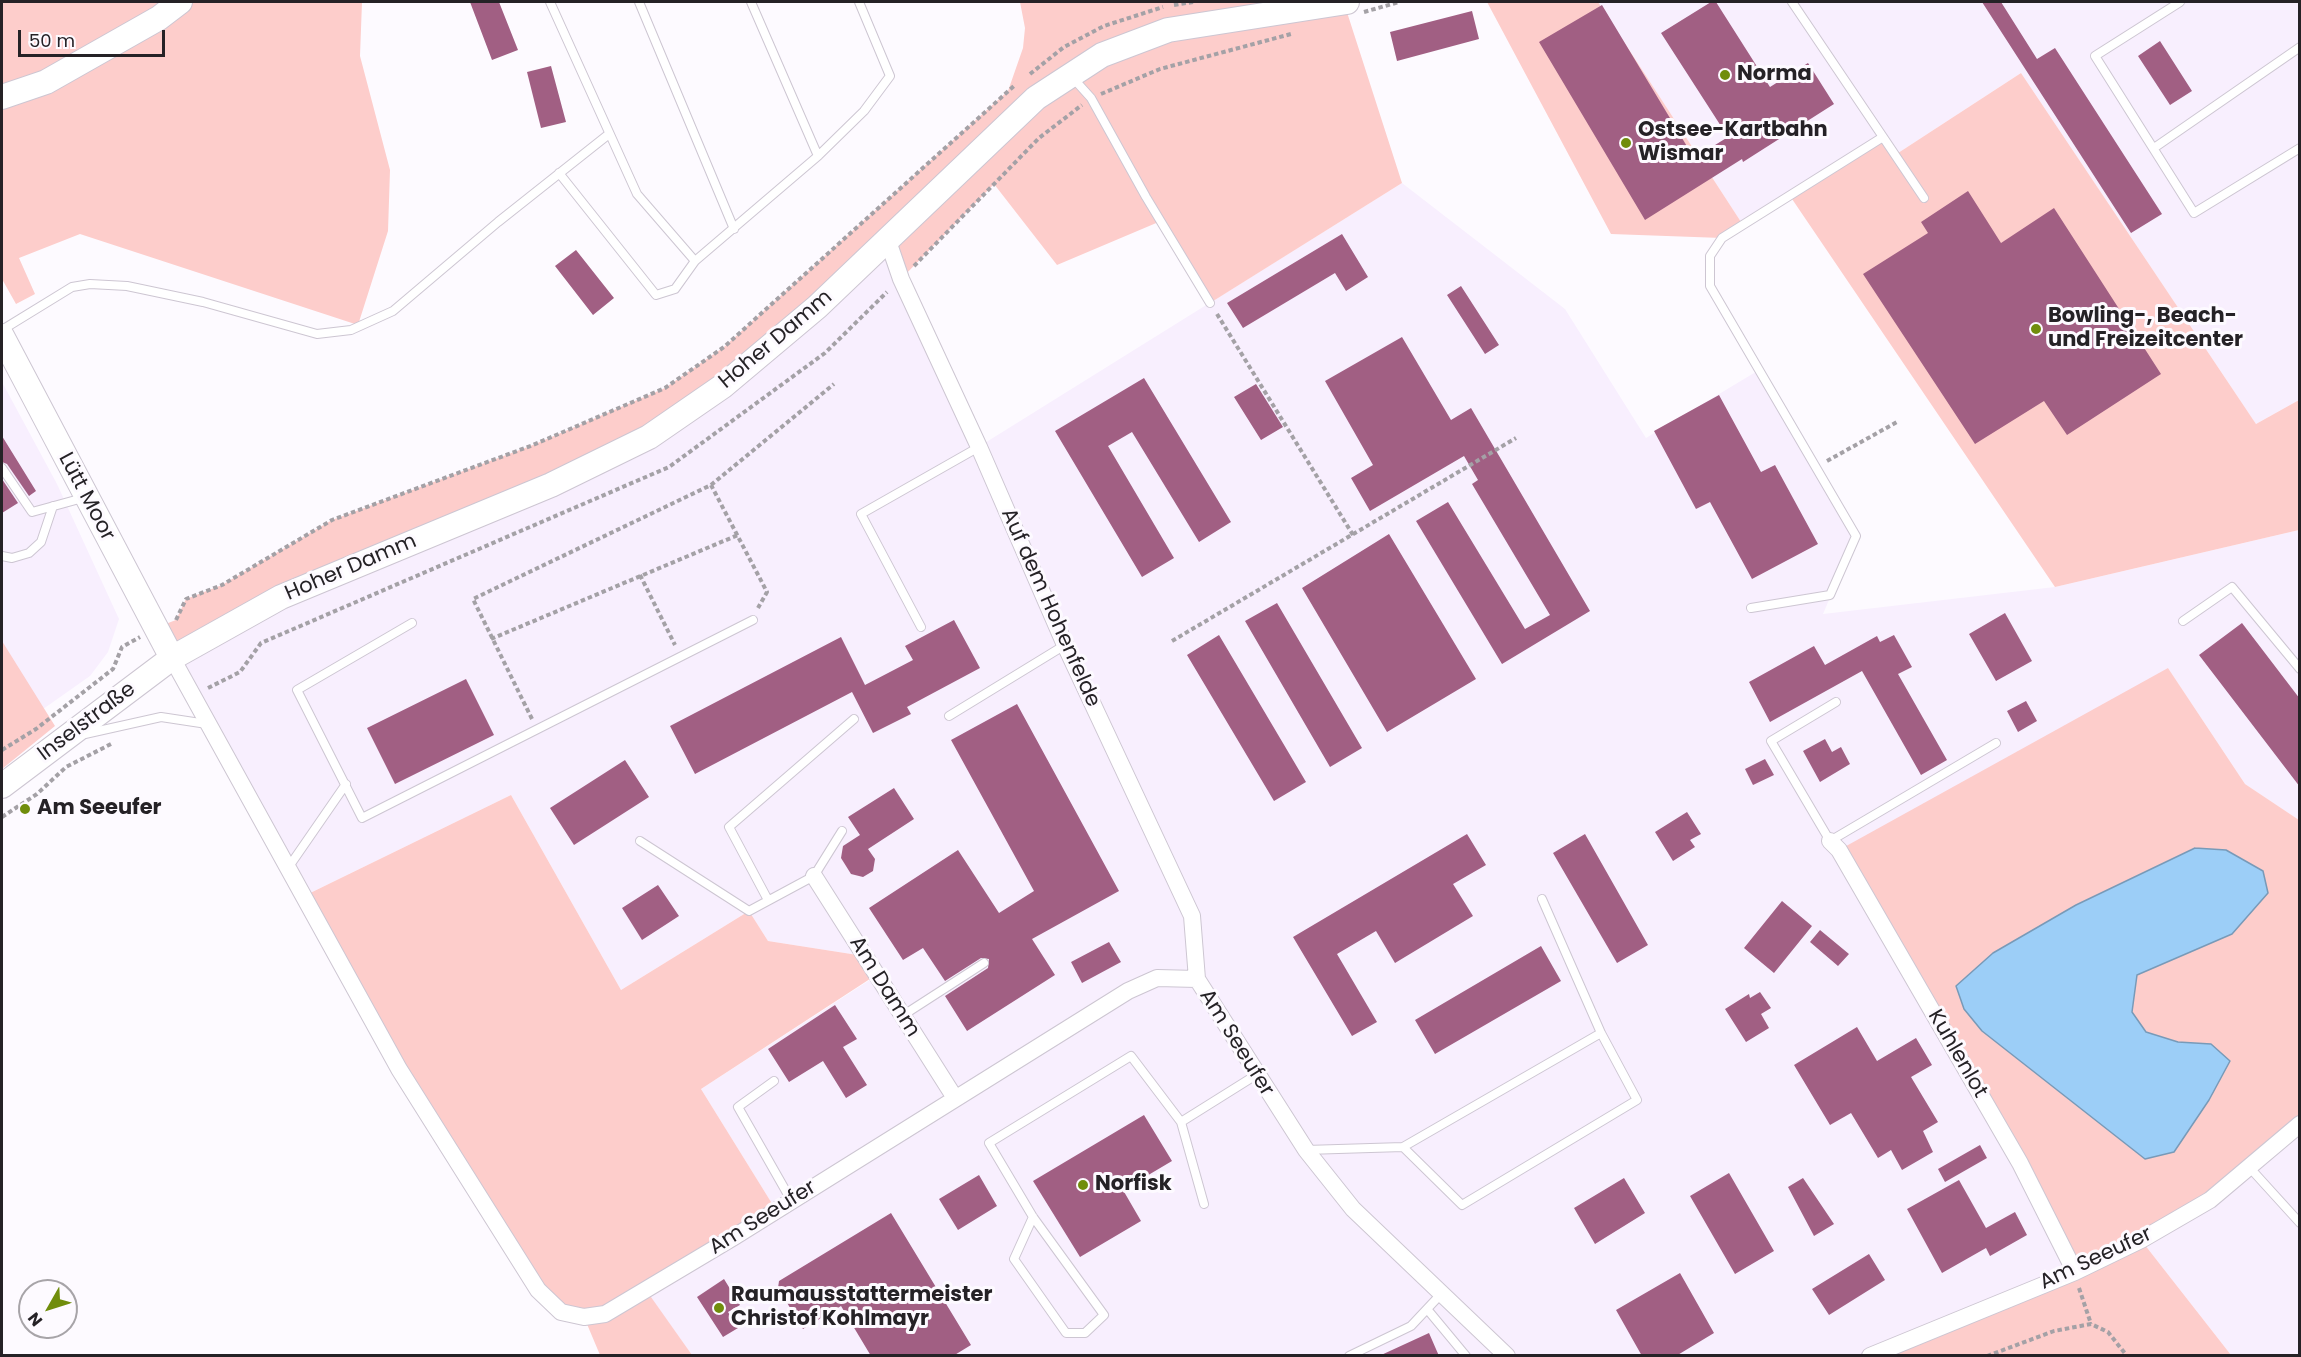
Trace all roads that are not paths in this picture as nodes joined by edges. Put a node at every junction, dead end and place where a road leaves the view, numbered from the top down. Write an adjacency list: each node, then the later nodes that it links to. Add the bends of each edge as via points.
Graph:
1 (180, 2): 11 (main road, via 46,82)
2 (550, 2): 12 (lane)
3 (639, 2): 19 (lane)
4 (751, 2): 16 (lane)
5 (859, 2): 16 (lane, via 890,76 864,111)
6 (1347, 2): 10 (main road, Hoher Damm, via 1168,30 1102,55)
7 (1792, 2): 13 (lane)
8 (2180, 2): 14 (lane, via 2095,56)
9 (2300, 47): 14 (lane)
10 (1070, 75): 20 (main road, Hoher Damm, via 1036,98); 22 (lane, via 1091,98)
11 (2, 97)
12 (609, 134): 17 (lane); 21 (lane, via 637,194)
13 (1883, 136): 18 (lane); 30 (lane, via 1722,238 1710,256 1710,286 1857,536 1830,595)
14 (2154, 148): 15 (lane, via 2194,213)
15 (2300, 148)
16 (818, 156): 19 (lane)
17 (559, 173): 21 (lane, via 656,295 675,289); 23 (lane, via 393,311 351,330 317,334 203,302 127,286 90,284 64,291)
18 (1924, 198)
19 (734, 229): 21 (lane)
20 (888, 241): 25 (street, Auf dem Hohenfelde, via 901,279); 36 (main road, Hoher Damm, via 723,386 649,437 551,485 281,597)
21 (695, 261)
22 (1210, 303)
23 (2, 330)
24 (2, 336): 27 (main road, Lütt Moor)
25 (980, 447): 34 (lane, via 861,514); 35 (street, Auf dem Hohenfelde)
26 (2, 468): 28 (lane, via 32,512)
27 (86, 497): 28 (lane); 36 (main road, Lütt Moor)
28 (53, 506): 29 (lane, via 41,542 29,553 12,558)
29 (2, 556)
30 (1750, 608)
31 (753, 620): 44 (lane, via 362,818)
32 (2183, 621): 37 (lane, via 2232,587)
33 (412, 623): 44 (lane, via 297,690)
34 (921, 627)
35 (1065, 645): 39 (lane); 54 (street, Auf dem Hohenfelde, via 1192,916)
36 (172, 658): 41 (street, Am Seeufer); 42 (main road, Inselstraße)
37 (2300, 669)
38 (1836, 702): 48 (lane, via 1771,741)
39 (949, 716)
40 (854, 719): 52 (lane, via 729,827)
41 (211, 724): 42 (lane, via 161,717); 49 (street, Am Seeufer)
42 (64, 739): 45 (main road, Inselstraße)
43 (1996, 743): 48 (lane)
44 (346, 784): 49 (lane)
45 (2, 786)
46 (842, 831): 50 (lane)
47 (640, 840): 52 (lane, via 749,911)
48 (1830, 841): 69 (street, Kuhlenlot, via 1839,850 2020,1163)
49 (287, 869): 65 (street, Am Seeufer, via 399,1069 538,1290 561,1312 584,1317 605,1314)
50 (814, 876): 52 (lane); 55 (street, Am Damm)
51 (1542, 899): 56 (lane)
52 (768, 900)
53 (984, 963): 55 (lane)
54 (1197, 979): 57 (street, Am Seeufer); 59 (street, Am Seeufer, via 1157,978 1128,991)
55 (902, 1016): 59 (street, Am Damm)
56 (1601, 1033): 62 (lane); 62 (lane, via 1637,1100 1462,1205)
57 (1256, 1075): 60 (lane); 63 (street, Am Seeufer)
58 (774, 1081): 65 (lane, via 738,1107)
59 (955, 1098): 65 (street, Am Seeufer)
60 (1181, 1122): 66 (lane); 67 (lane, via 1131,1056 989,1143)
61 (2300, 1124): 64 (street, Am Seeufer)
62 (1403, 1147): 63 (lane)
63 (1306, 1150): 70 (street, Am Seeufer, via 1353,1209)
64 (2250, 1168): 68 (lane); 69 (street, Am Seeufer, via 2210,1200)
65 (792, 1200)
66 (1204, 1204)
67 (1033, 1217): 67 (lane, via 1014,1259 1066,1333 1085,1333 1104,1315)
68 (2300, 1223)
69 (2075, 1272): 75 (street, Am Seeufer)
70 (1442, 1293): 71 (lane); 74 (street, Am Seeufer)
71 (1427, 1309): 72 (lane, via 1411,1326); 73 (lane)
72 (1349, 1356)
73 (1466, 1356)
74 (1507, 1356)
75 (1870, 1356)

